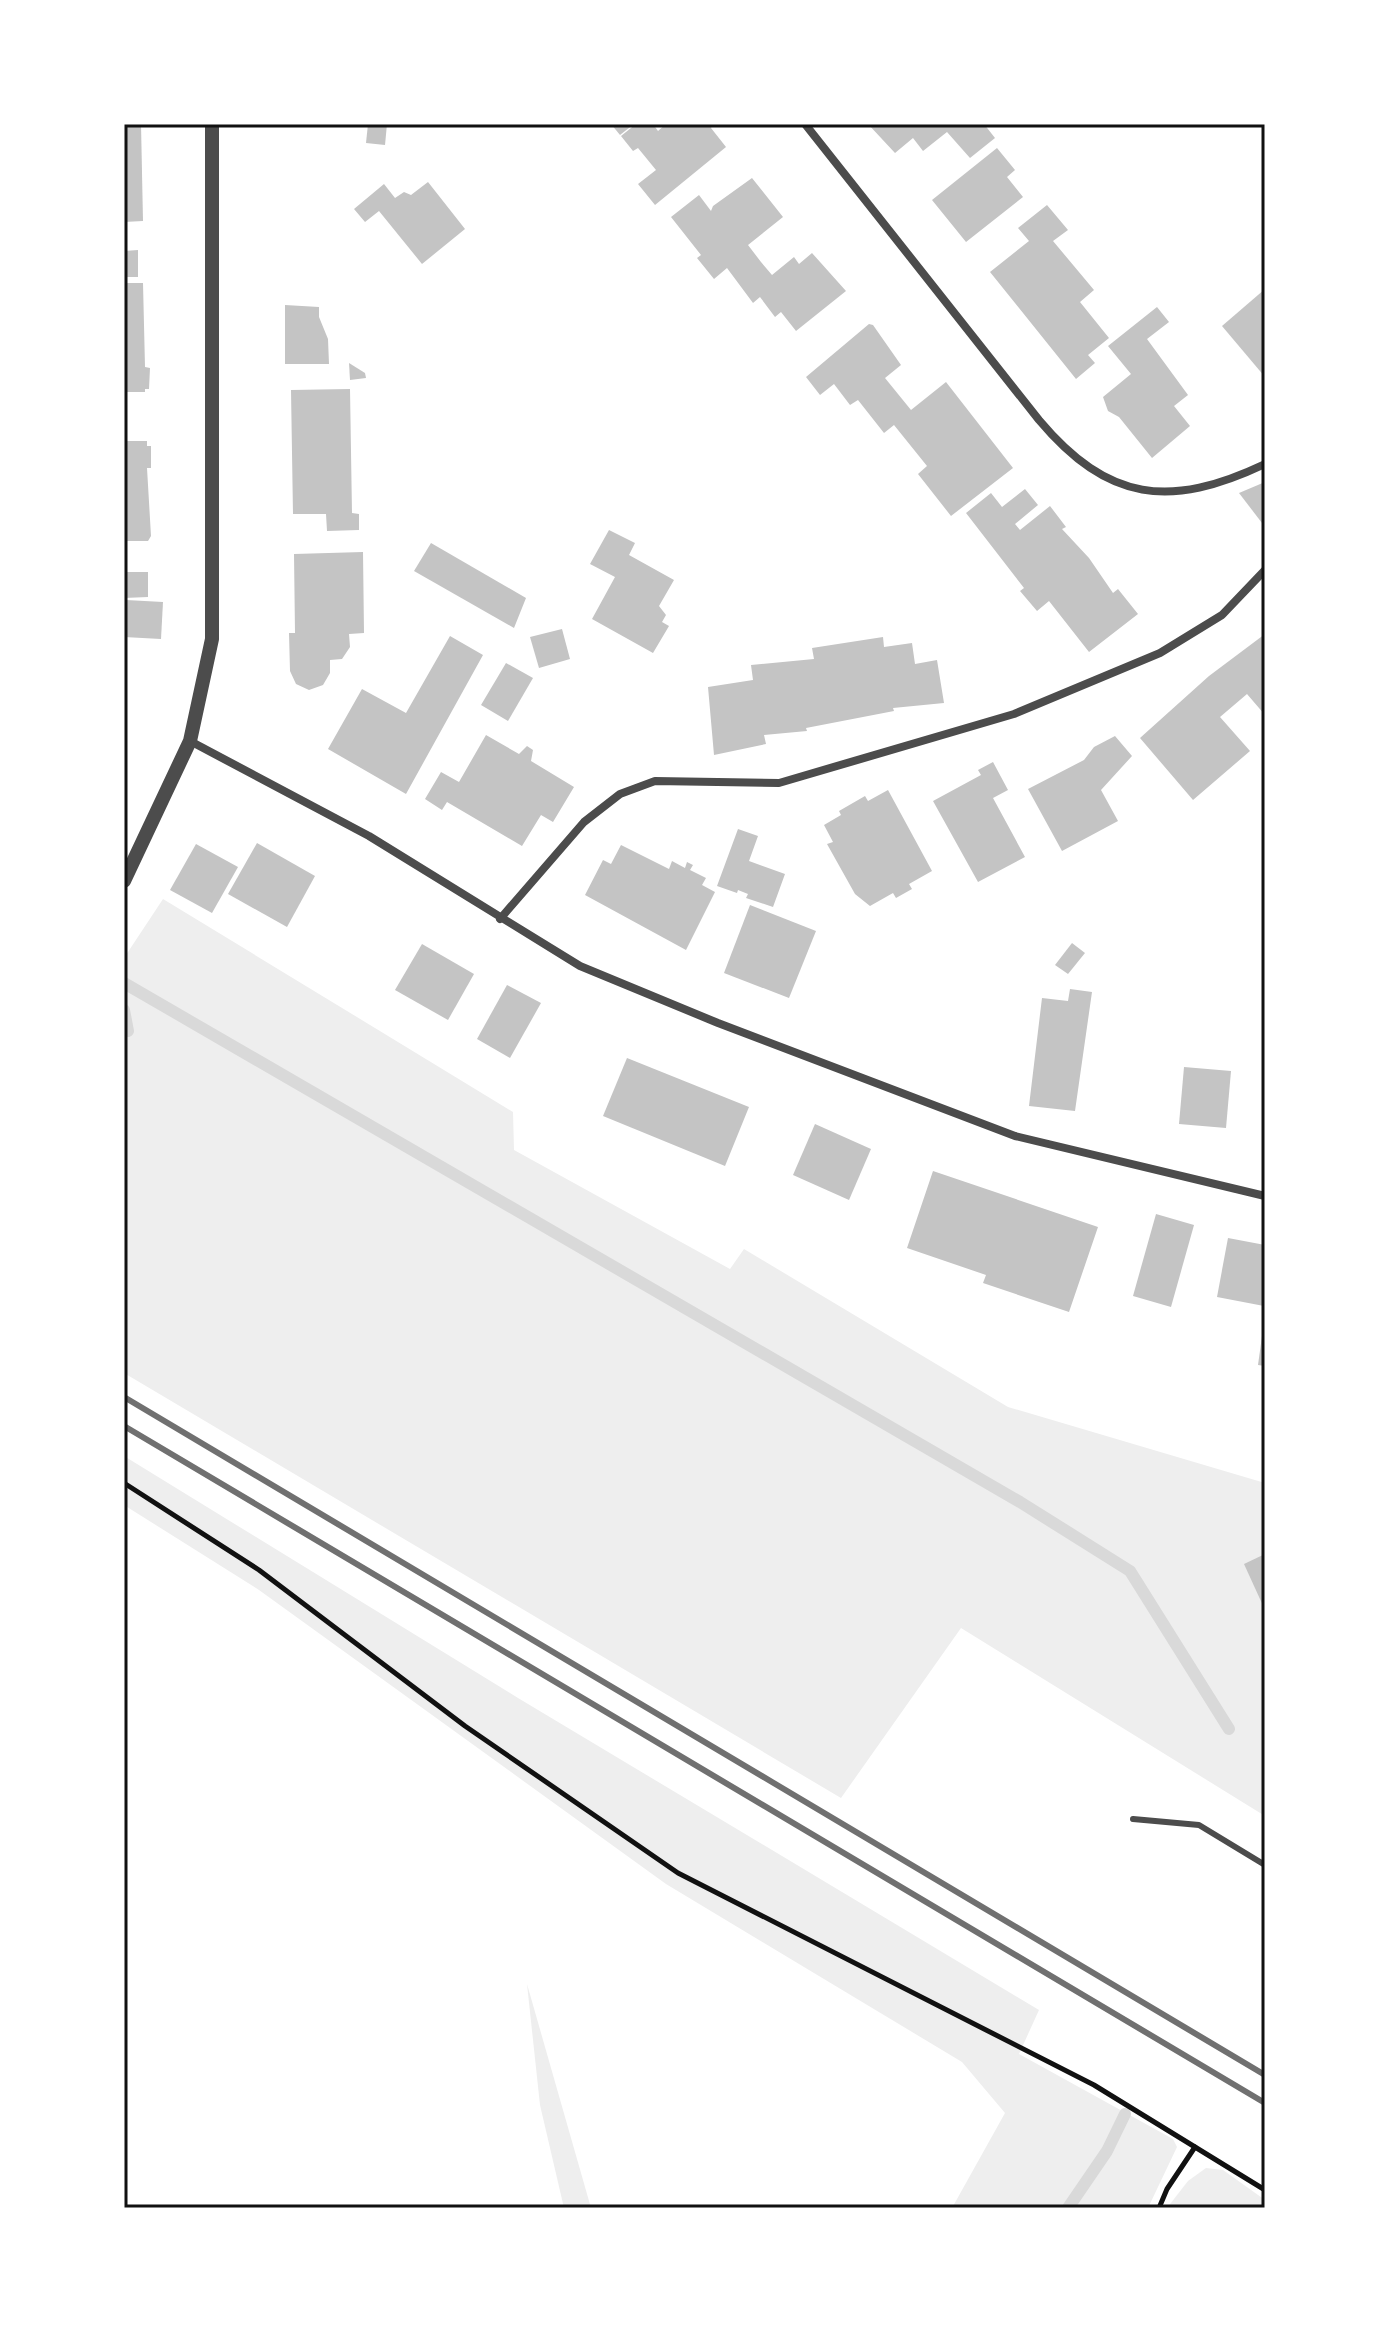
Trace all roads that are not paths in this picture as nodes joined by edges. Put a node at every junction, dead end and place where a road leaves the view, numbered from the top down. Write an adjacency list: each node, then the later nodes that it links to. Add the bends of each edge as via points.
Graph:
1 (212, 124): 5 (street, via 215,596 205,682)
2 (805, 124): 3 (street, via 1039,420 1064,450 1098,476 1136,489 1185,493 1222,485)
3 (1265, 464)
4 (1265, 570): 7 (street, via 1222,615 1160,653 1014,714 779,783 655,781 620,794 584,822)
5 (190, 741): 6 (street); 7 (street, via 369,836)
6 (125, 876)
7 (500, 919): 8 (street, via 580,966 1015,1136)
8 (1265, 1196)
9 (1133, 1819): 10 (lane, via 1199,1825)
10 (1265, 1865)

